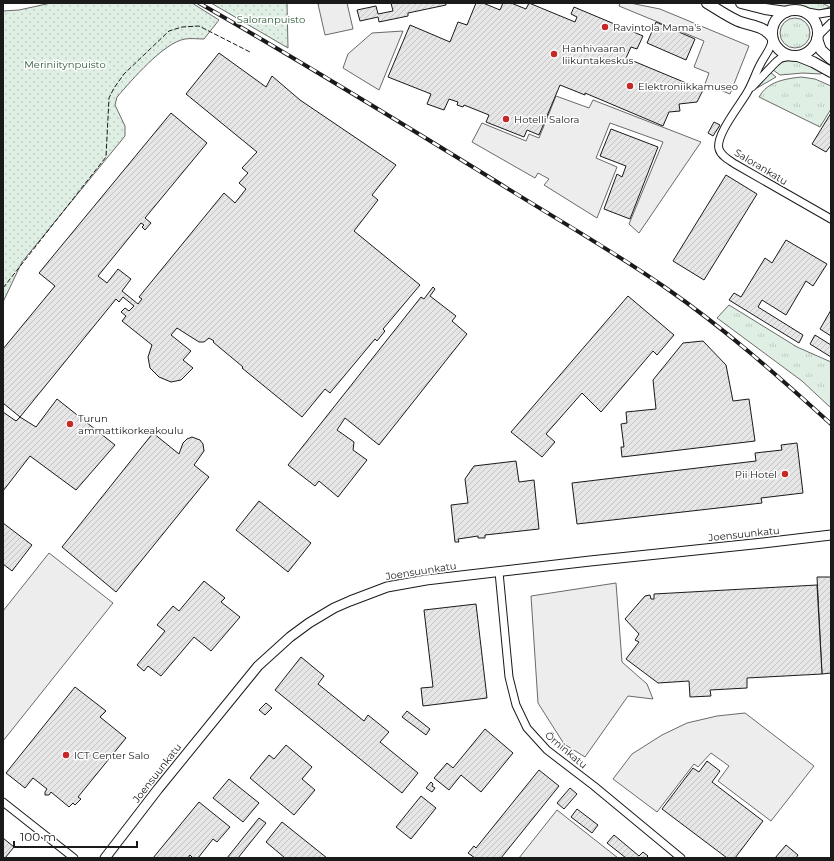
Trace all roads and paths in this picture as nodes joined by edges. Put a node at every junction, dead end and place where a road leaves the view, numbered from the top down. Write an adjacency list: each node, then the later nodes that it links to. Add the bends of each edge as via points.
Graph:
1 (707, 3): 8 (main road, via 740,21 761,28 768,32)
2 (741, 3): 4 (main road, via 765,10)
3 (802, 11): 4 (main road); 5 (street, via 819,14); 7 (main road, via 814,21 818,31)
4 (786, 12): 8 (main road, via 774,22)
5 (831, 12)
6 (831, 23): 7 (street)
7 (817, 38): 9 (main road, via 814,46 804,55); 10 (main road, via 821,50)
8 (772, 39): 9 (main road, via 780,51); 12 (street, Salorankatu, via 772,45)
9 (794, 56): 11 (main road, via 813,62); 12 (street, Salorankatu, via 776,62)
10 (831, 59)
11 (831, 72)
12 (747, 92): 13 (street, Salorankatu, via 720,139 720,152 735,164)
13 (831, 219)
14 (831, 535): 15 (street, Joensuunkatu)
15 (499, 572): 18 (street, Joensuunkatu, via 387,587 334,608 290,637 258,666 231,698); 19 (street, Örninkatu, via 509,677 516,706 527,728 547,750)
16 (3, 802): 17 (street)
17 (74, 858)
18 (105, 858)
19 (681, 858)

